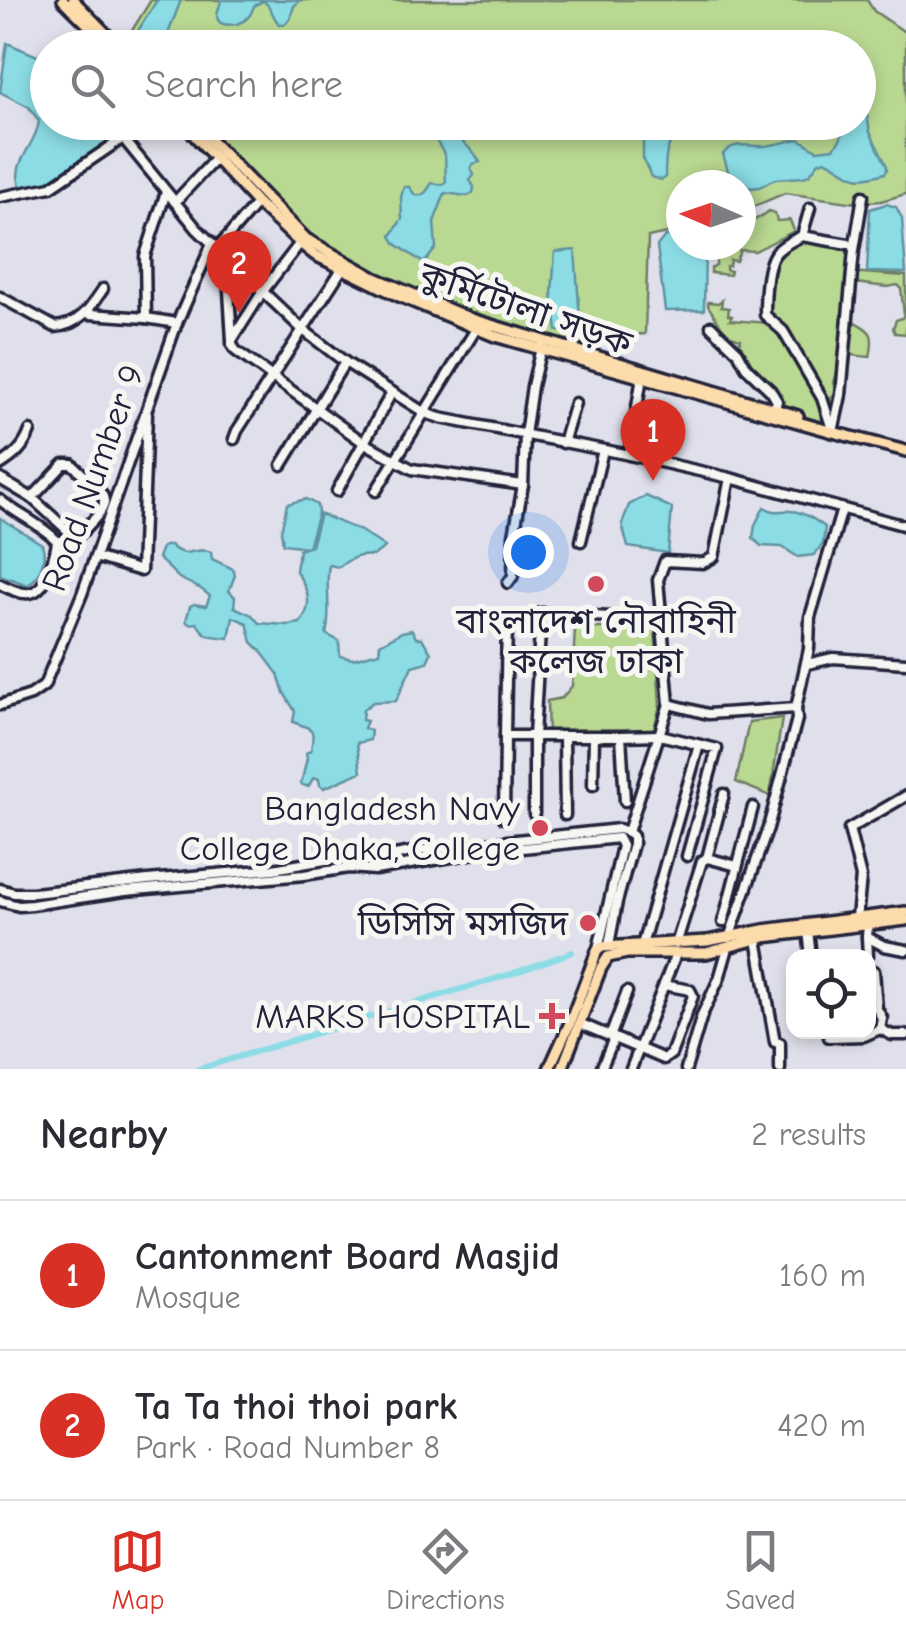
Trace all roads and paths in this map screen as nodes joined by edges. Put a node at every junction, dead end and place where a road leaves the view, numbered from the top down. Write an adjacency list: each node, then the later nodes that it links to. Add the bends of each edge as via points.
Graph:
1 (64, 0): 3 (main road)
2 (73, 0): 4 (main road)
3 (96, 30)
4 (100, 30)
5 (120, 140): 12 (street, via 51,187)
6 (125, 140): 10 (street)
7 (199, 140): 9 (main road, কুর্মিটোলা সড়ক)
8 (209, 140): 40 (main road, কুর্মিটোলা সড়ক, via 306,240 375,278 471,319)
9 (216, 158): 13 (street); 14 (main road, কুর্মিটোলা সড়ক)
10 (166, 192): 13 (street); 26 (street, via 145,256)
11 (863, 196): 42 (street)
12 (0, 197)
13 (175, 202): 19 (street)
14 (257, 203): 17 (main road, কুর্মিটোলা সড়ক); 19 (street, Road Number 9)
15 (810, 208): 16 (street)
16 (802, 236): 18 (street); 42 (street, via 772,258 764,315 783,331)
17 (300, 244): 21 (main road, কুর্মিটোলা সড়ক); 23 (street)
18 (848, 244)
19 (214, 246): 20 (street); 27 (street, Road Number 9)
20 (227, 258): 23 (street); 31 (street)
21 (342, 269): 29 (main road, কুর্মিটোলা সড়ক); 30 (street)
22 (104, 290): 24 (street, via 83,317 63,327)
23 (263, 291): 30 (street); 31 (street)
24 (0, 297)
25 (90, 314): 26 (street)
26 (146, 318): 27 (street)
27 (178, 323): 38 (street, Road Number 9)
28 (711, 326): 40 (street, via 771,392 777,401)
29 (476, 329): 32 (main road, কুর্মিটোলা সড়ক); 41 (street)
30 (303, 330): 33 (street); 35 (street)
31 (232, 340): 35 (street, via 236,351)
32 (541, 348): 34 (main road, কুর্মিটোলা সড়ক); 44 (street)
33 (344, 362): 36 (street); 39 (street)
34 (642, 377): 40 (main road, কুর্মিটোলা সড়ক); 50 (street)
35 (273, 378): 39 (street); 45 (street)
36 (392, 392): 41 (street); 46 (street)
37 (575, 403): 47 (street)
38 (148, 404): 66 (street, Road Number 9); 66 (street, via 141,571)
39 (316, 409): 46 (street); 53 (street)
40 (773, 412): 42 (main road, কুর্মিটোলা সড়ক)
41 (425, 413): 44 (street); 51 (street)
42 (833, 429): 48 (main road, কুর্মিটোলা সড়ক)
43 (30, 431): 52 (street)
44 (525, 435): 47 (street); 56 (street)
45 (234, 439)
46 (362, 442): 51 (street); 57 (street)
47 (564, 443): 49 (street)
48 (906, 448)
49 (603, 450): 50 (street); 65 (street)
50 (628, 455): 54 (street)
51 (396, 460): 56 (street); 58 (street)
52 (0, 466)
53 (282, 466)
54 (730, 478): 61 (street); 70 (street, via 714,557 665,560 658,580)
55 (0, 479): 59 (street)
56 (523, 485): 67 (street)
57 (337, 490)
58 (376, 491)
59 (32, 498): 63 (street); 63 (street, via 64,464 72,464 105,501 102,513)
60 (0, 500): 64 (street)
61 (842, 510): 62 (street); 72 (street, via 810,618)
62 (906, 526)
63 (76, 538): 64 (street)
64 (56, 541): 68 (street, via 44,586 25,593)
65 (581, 541)
66 (94, 557): 73 (street, Road Number 9, via 44,686)
67 (508, 583)
68 (0, 584)
69 (507, 620): 77 (street)
70 (662, 620): 74 (street); 78 (street, via 540,613)
71 (906, 663): 72 (street, via 833,658)
72 (807, 664): 75 (street)
73 (0, 704)
74 (669, 704): 75 (street, via 708,714); 76 (street)
75 (796, 708): 112 (street, via 768,828)
76 (660, 735): 80 (street); 81 (street, via 622,736); 92 (street)
77 (505, 736): 83 (street, via 534,736); 91 (street)
78 (534, 736): 83 (street); 85 (street, via 564,736)
79 (594, 736): 81 (street, via 621,736); 82 (street); 85 (street, via 564,736)
80 (699, 745): 93 (street); 95 (street, via 718,749)
81 (623, 768): 87 (street)
82 (593, 785)
83 (534, 794): 89 (street)
84 (724, 794): 96 (street)
85 (565, 796): 90 (street)
86 (906, 796): 105 (street, via 849,829 861,877)
87 (625, 801)
88 (753, 807): 97 (street)
89 (534, 814)
90 (566, 816)
91 (504, 818)
92 (622, 833): 94 (street); 98 (street); 114 (street)
93 (669, 850): 95 (street); 113 (street)
94 (365, 856): 98 (street); 99 (street)
95 (687, 856): 96 (street)
96 (704, 860): 97 (street); 115 (street)
97 (737, 866): 107 (street)
98 (365, 869): 99 (street)
99 (149, 884): 101 (street); 102 (street)
100 (0, 888): 101 (street, via 21,894)
101 (64, 889): 102 (street)
102 (66, 900): 103 (street, via 19,906)
103 (0, 901)
104 (906, 912): 105 (main road)
105 (857, 918): 112 (main road, via 779,927)
106 (906, 920): 108 (main road)
107 (724, 922)
108 (868, 924): 109 (main road); 110 (street)
109 (808, 932): 111 (main road); 116 (street)
110 (867, 937): 117 (street); 118 (street)
111 (758, 939): 112 (main road); 126 (street)
112 (729, 943): 115 (main road, via 706,952); 136 (street)
113 (642, 945): 114 (main road); 115 (main road)
114 (605, 949): 115 (main road); 122 (main road); 131 (main road)
115 (676, 949): 119 (street)
116 (810, 949)
117 (868, 949)
118 (906, 950)
119 (664, 986): 129 (street); 130 (street, via 692,996)
120 (876, 990): 123 (street)
121 (627, 992): 128 (street)
122 (581, 1024): 128 (street); 132 (main road)
123 (880, 1029): 125 (street); 127 (street)
124 (760, 1031): 126 (street)
125 (876, 1031)
126 (773, 1032): 137 (street)
127 (906, 1035)
128 (612, 1037): 129 (street); 133 (street)
129 (640, 1049): 130 (street); 134 (street)
130 (664, 1059): 135 (street)
131 (549, 1069)
132 (562, 1069)
133 (602, 1069)
134 (631, 1069)
135 (660, 1069)
136 (686, 1069)
137 (780, 1069)

